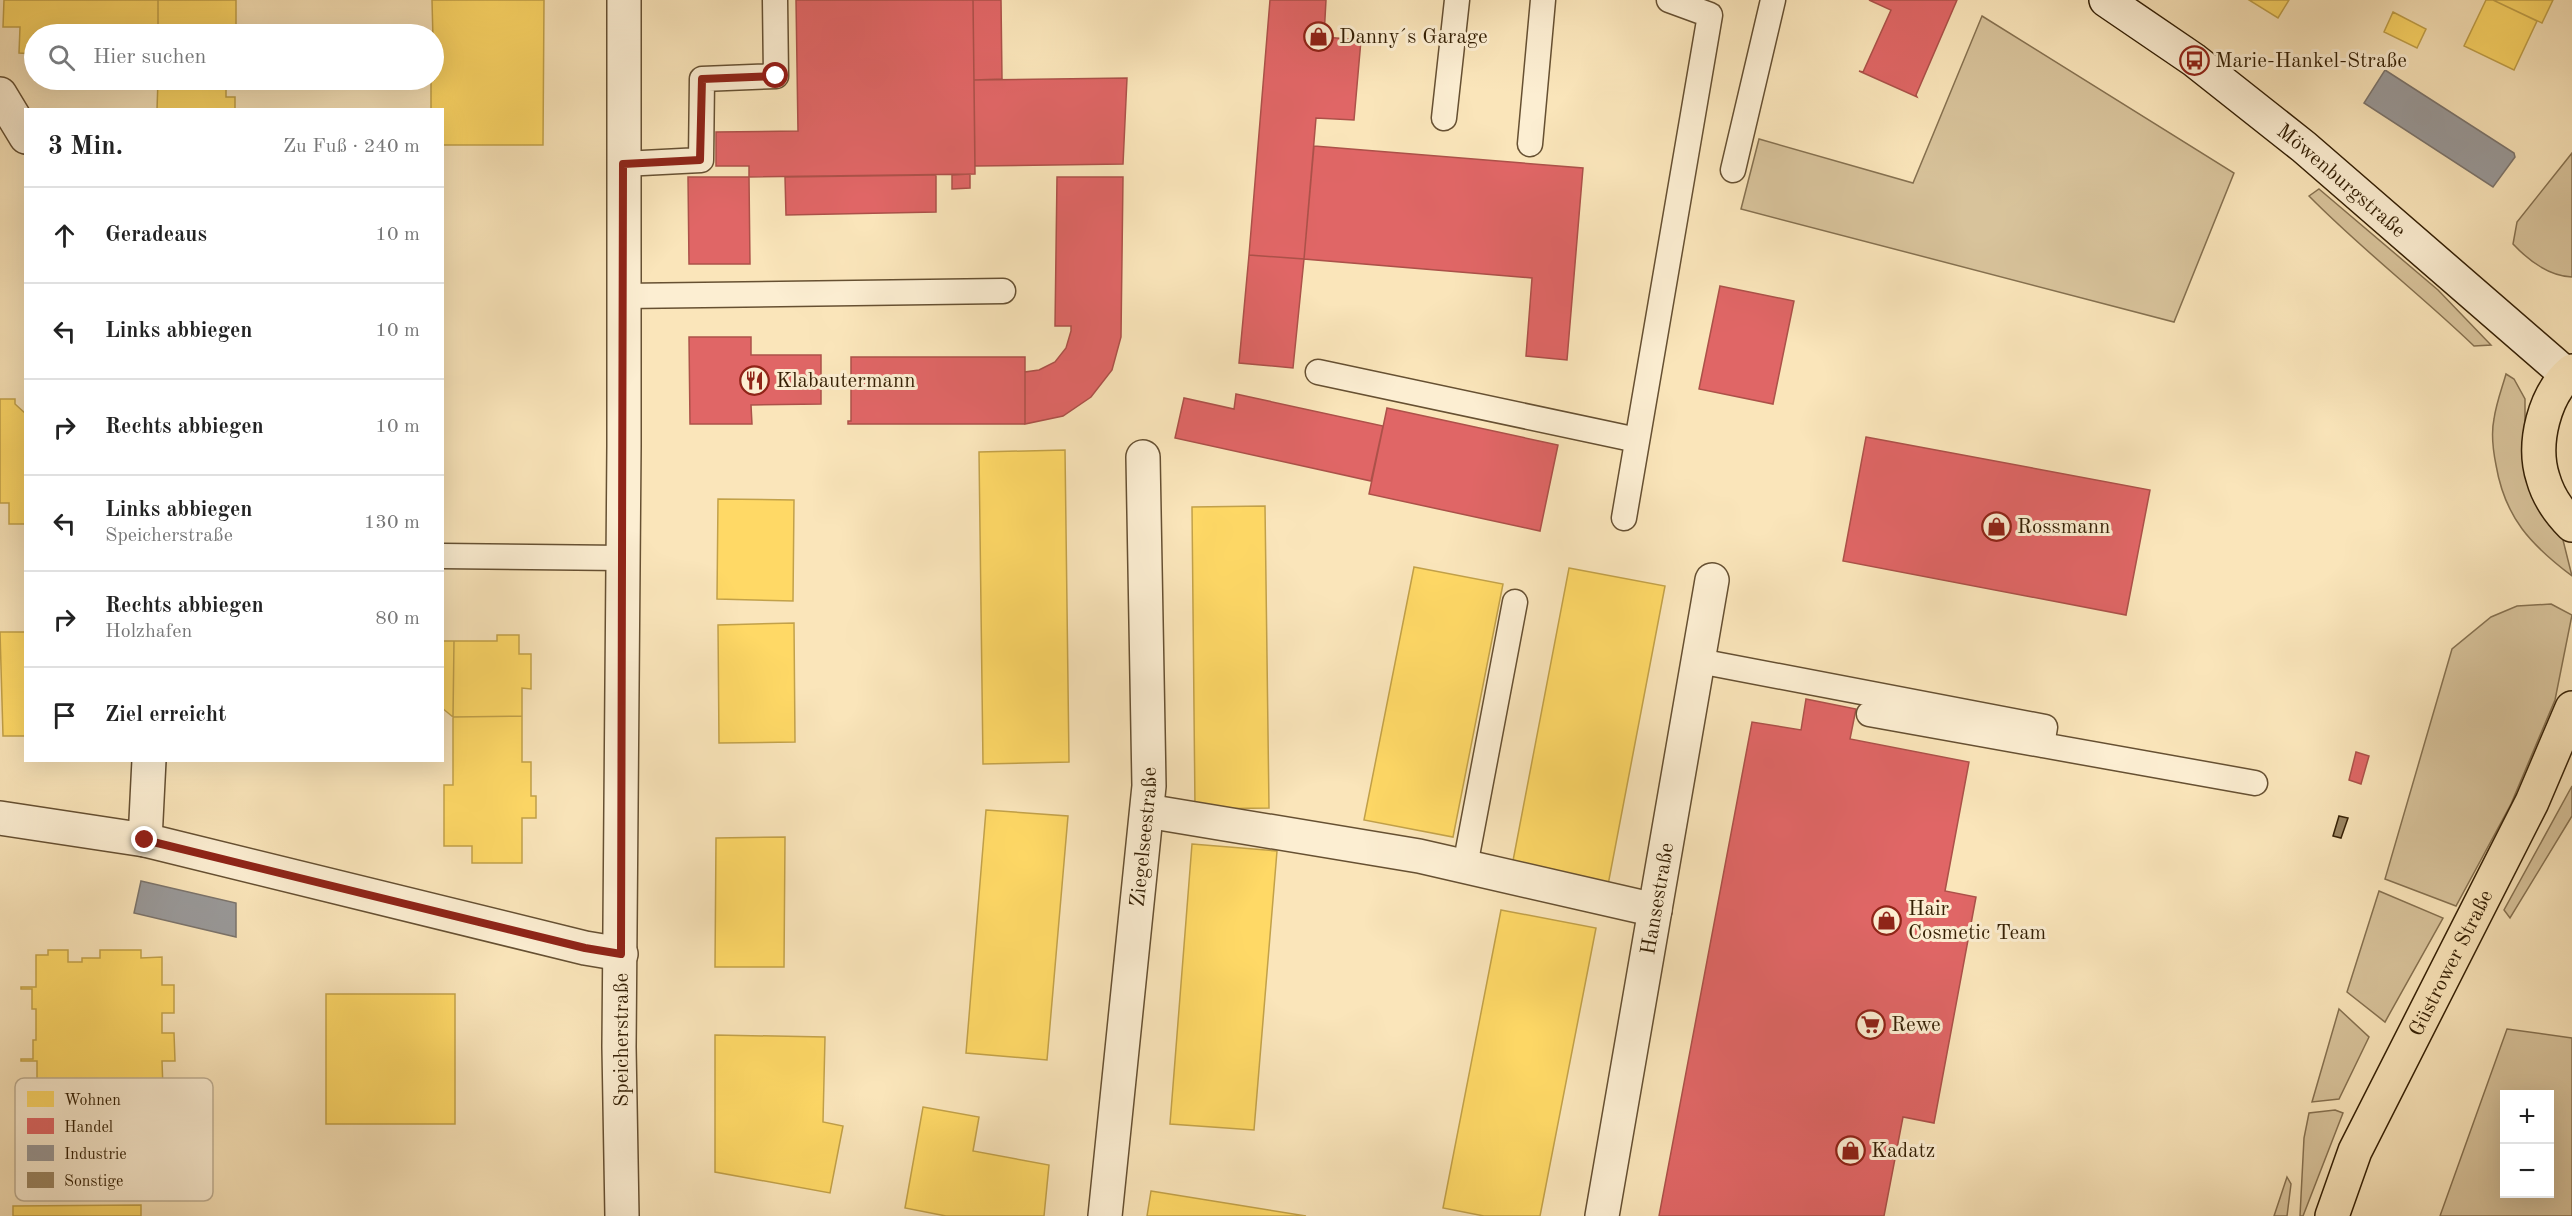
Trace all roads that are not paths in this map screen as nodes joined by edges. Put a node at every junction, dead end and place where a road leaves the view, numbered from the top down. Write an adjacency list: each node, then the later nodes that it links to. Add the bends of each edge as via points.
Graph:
1 (624, 0): 12 (street, Speicherstraße)
2 (775, 0): 12 (lane, via 776,76 702,79 700,160)
3 (1457, 0): 9 (lane)
4 (1543, 0): 11 (lane)
5 (1670, 0): 18 (lane, via 1710,15)
6 (1773, 0): 13 (lane)
7 (2106, 0): 17 (street, Möwenburgstraße, via 2194,60 2304,147)
8 (0, 94): 10 (street)
9 (1444, 118)
10 (24, 134)
11 (1530, 144)
12 (623, 164): 15 (street, Speicherstraße)
13 (1733, 170)
14 (1003, 291): 15 (lane)
15 (623, 296): 23 (street, Speicherstraße)
16 (1318, 372): 18 (lane)
17 (2569, 373): 21 (main road, via 2547,406 2539,441 2542,478 2558,511)
18 (1637, 440): 20 (lane)
19 (1143, 457): 32 (street, Ziegelseestraße)
20 (1624, 518)
21 (2572, 525)
22 (444, 556): 23 (lane)
23 (622, 558): 37 (street, Speicherstraße)
24 (1712, 580): 26 (street, Hansestraße)
25 (1515, 602): 35 (lane)
26 (1699, 661): 29 (lane, via 2045,727); 36 (street, Hansestraße)
27 (2572, 708): 41 (main road, Güstrower Straße, via 2532,802 2355,1151)
28 (1869, 714): 29 (lane)
29 (2042, 745): 31 (lane)
30 (149, 762): 34 (street)
31 (2255, 783)
32 (1147, 811): 35 (street); 39 (street, Ziegelseestraße)
33 (0, 818): 34 (street)
34 (145, 840): 37 (street)
35 (1465, 866): 36 (street)
36 (1655, 910): 40 (street, Hansestraße)
37 (621, 954): 38 (street, Speicherstraße)
38 (622, 1216)
39 (1105, 1216)
40 (1602, 1216)
41 (2332, 1216)

